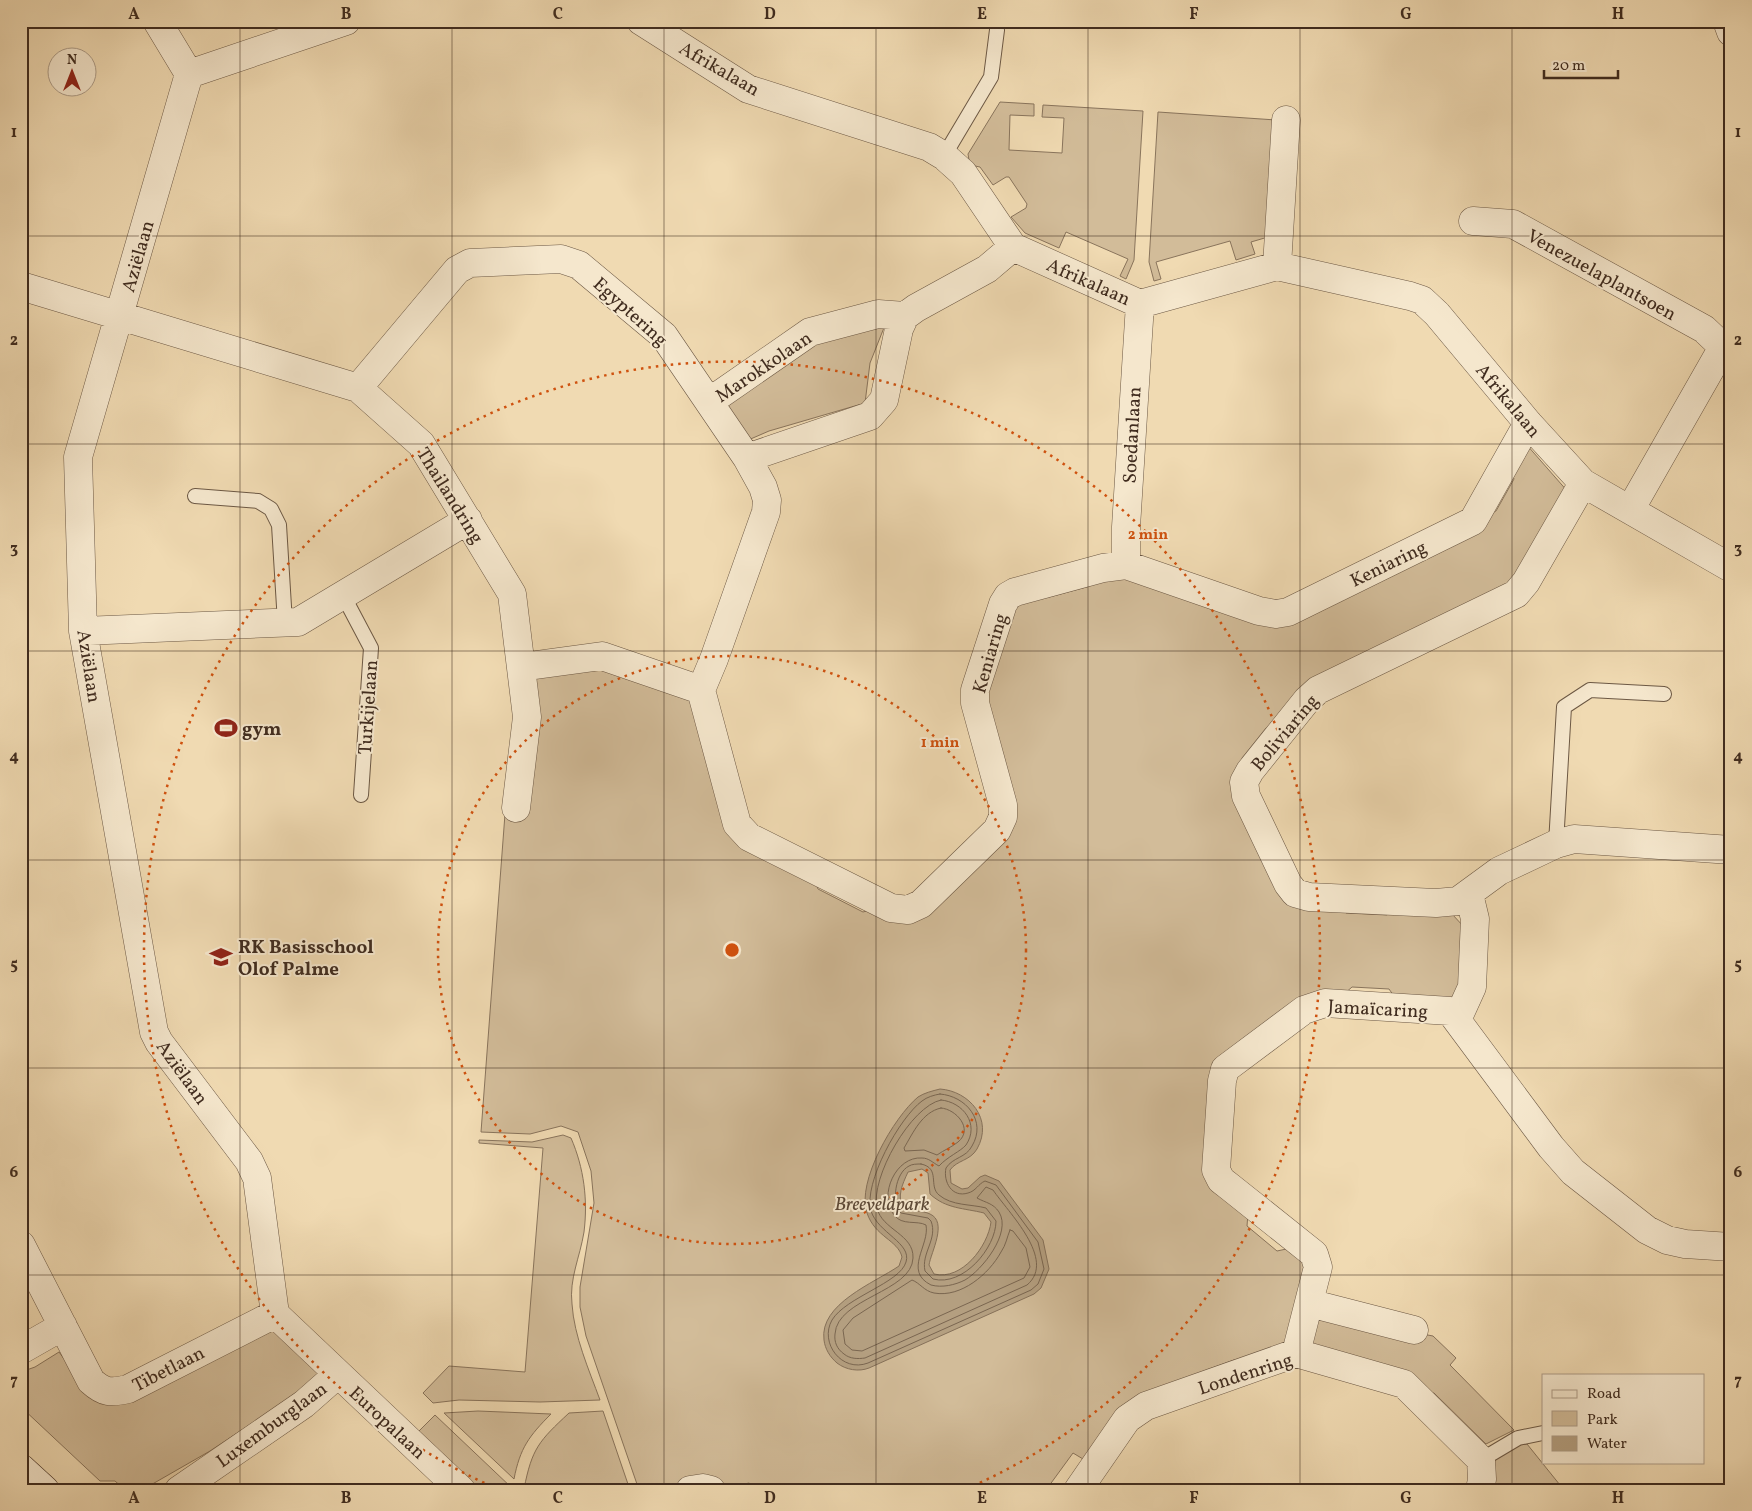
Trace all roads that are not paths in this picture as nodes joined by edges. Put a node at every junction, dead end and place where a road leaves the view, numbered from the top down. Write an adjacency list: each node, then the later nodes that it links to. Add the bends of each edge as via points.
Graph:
1 (157, 21): 7 (street)
2 (346, 21): 7 (street)
3 (641, 21): 9 (street, Afrikalaan, via 748,89 929,147)
4 (1727, 21): 6 (street)
5 (997, 30): 9 (lane, via 991,77)
6 (1731, 32)
7 (189, 74): 15 (street, Aziëlaan)
8 (1286, 120): 12 (street)
9 (944, 156): 11 (street, Afrikalaan, via 975,189)
10 (1473, 221): 17 (street, Venezuelaplantsoen, via 1513,224)
11 (1013, 247): 14 (street, Afrikalaan); 16 (street, via 987,268)
12 (1277, 266): 14 (street, Afrikalaan); 20 (street, Afrikalaan, via 1422,300)
13 (21, 286): 15 (street, Thailandring)
14 (1140, 304): 26 (street, Soedanlaan)
15 (119, 316): 18 (street, Thailandring); 30 (street, Aziëlaan, via 78,457)
16 (905, 316): 19 (street, Marokkolaan, via 878,314 810,332); 21 (street, via 899,329 884,400 870,416)
17 (1727, 343): 24 (street, Venezuelaplantsoen)
18 (358, 388): 19 (street, Egyptering, via 457,270 470,263 561,259 579,265 664,336); 25 (street, Thailandring, via 421,444)
19 (709, 402): 21 (street, Egyptering)
20 (1528, 423): 22 (street, Afrikalaan); 26 (street, Keniaring, via 1473,521 1288,612 1259,611)
21 (747, 458): 32 (street, Egyptering, via 763,488 766,512)
22 (1583, 483): 24 (street, Afrikalaan); 38 (street, Boliviaring, via 1516,594 1318,690 1256,763 1244,782 1252,810 1288,884 1296,892 1309,897 1436,903 1458,901)
23 (195, 496): 29 (lane, via 258,500 271,509 279,525)
24 (1630, 510): 27 (street, Afrikalaan)
25 (468, 520): 28 (street); 31 (street, Thailandring, via 512,594)
26 (1126, 565): 32 (street, Keniaring, via 1103,568 1008,596 975,690 975,703 1003,804 1003,817 997,830 921,904 908,910 891,908 749,837 737,824)
27 (1731, 568)
28 (343, 596): 29 (street, via 298,622); 34 (lane, Turkijelaan, via 371,648)
29 (285, 623): 30 (street)
30 (84, 631): 43 (street, Aziëlaan, via 154,1032 249,1161 257,1178)
31 (521, 667): 32 (street, via 602,656); 35 (street, Thailandring, via 527,717)
32 (701, 690)
33 (1664, 694): 36 (lane, via 1590,690 1564,707)
34 (362, 795)
35 (516, 808)
36 (1556, 844): 37 (street, Boliviaring, via 1574,839); 38 (street, Boliviaring, via 1499,871)
37 (1731, 850)
38 (1470, 894): 39 (street, via 1475,919 1472,987)
39 (1457, 1020): 41 (street, Jamaïcaring, via 1551,1147 1574,1172 1647,1230 1667,1240); 42 (street, Jamaïcaring, via 1450,1011 1325,1003 1304,1010 1225,1069 1216,1170 1225,1184 1314,1254 1318,1267)
40 (21, 1245): 44 (street, Tibetlaan)
41 (1731, 1248)
42 (1309, 1302): 45 (street); 47 (street, Jamaïcaring)
43 (275, 1314): 44 (street, Tibetlaan, via 128,1389 112,1392 102,1391 91,1381); 48 (street)
44 (63, 1326): 46 (street)
45 (1414, 1330)
46 (21, 1350)
47 (1296, 1353): 50 (street, Londenring, via 1404,1384); 57 (street, Londenring, via 1146,1406 1127,1419)
48 (338, 1374): 53 (street, Luxemburglaan, via 304,1404); 54 (street, Europalaan)
49 (1542, 1434): 50 (lane, via 1518,1438)
50 (1481, 1460): 58 (street)
51 (21, 1468): 52 (street)
52 (45, 1490)
53 (179, 1490)
54 (461, 1490)
55 (690, 1490): 56 (street)
56 (711, 1490)
57 (1078, 1490)
58 (1480, 1490)

